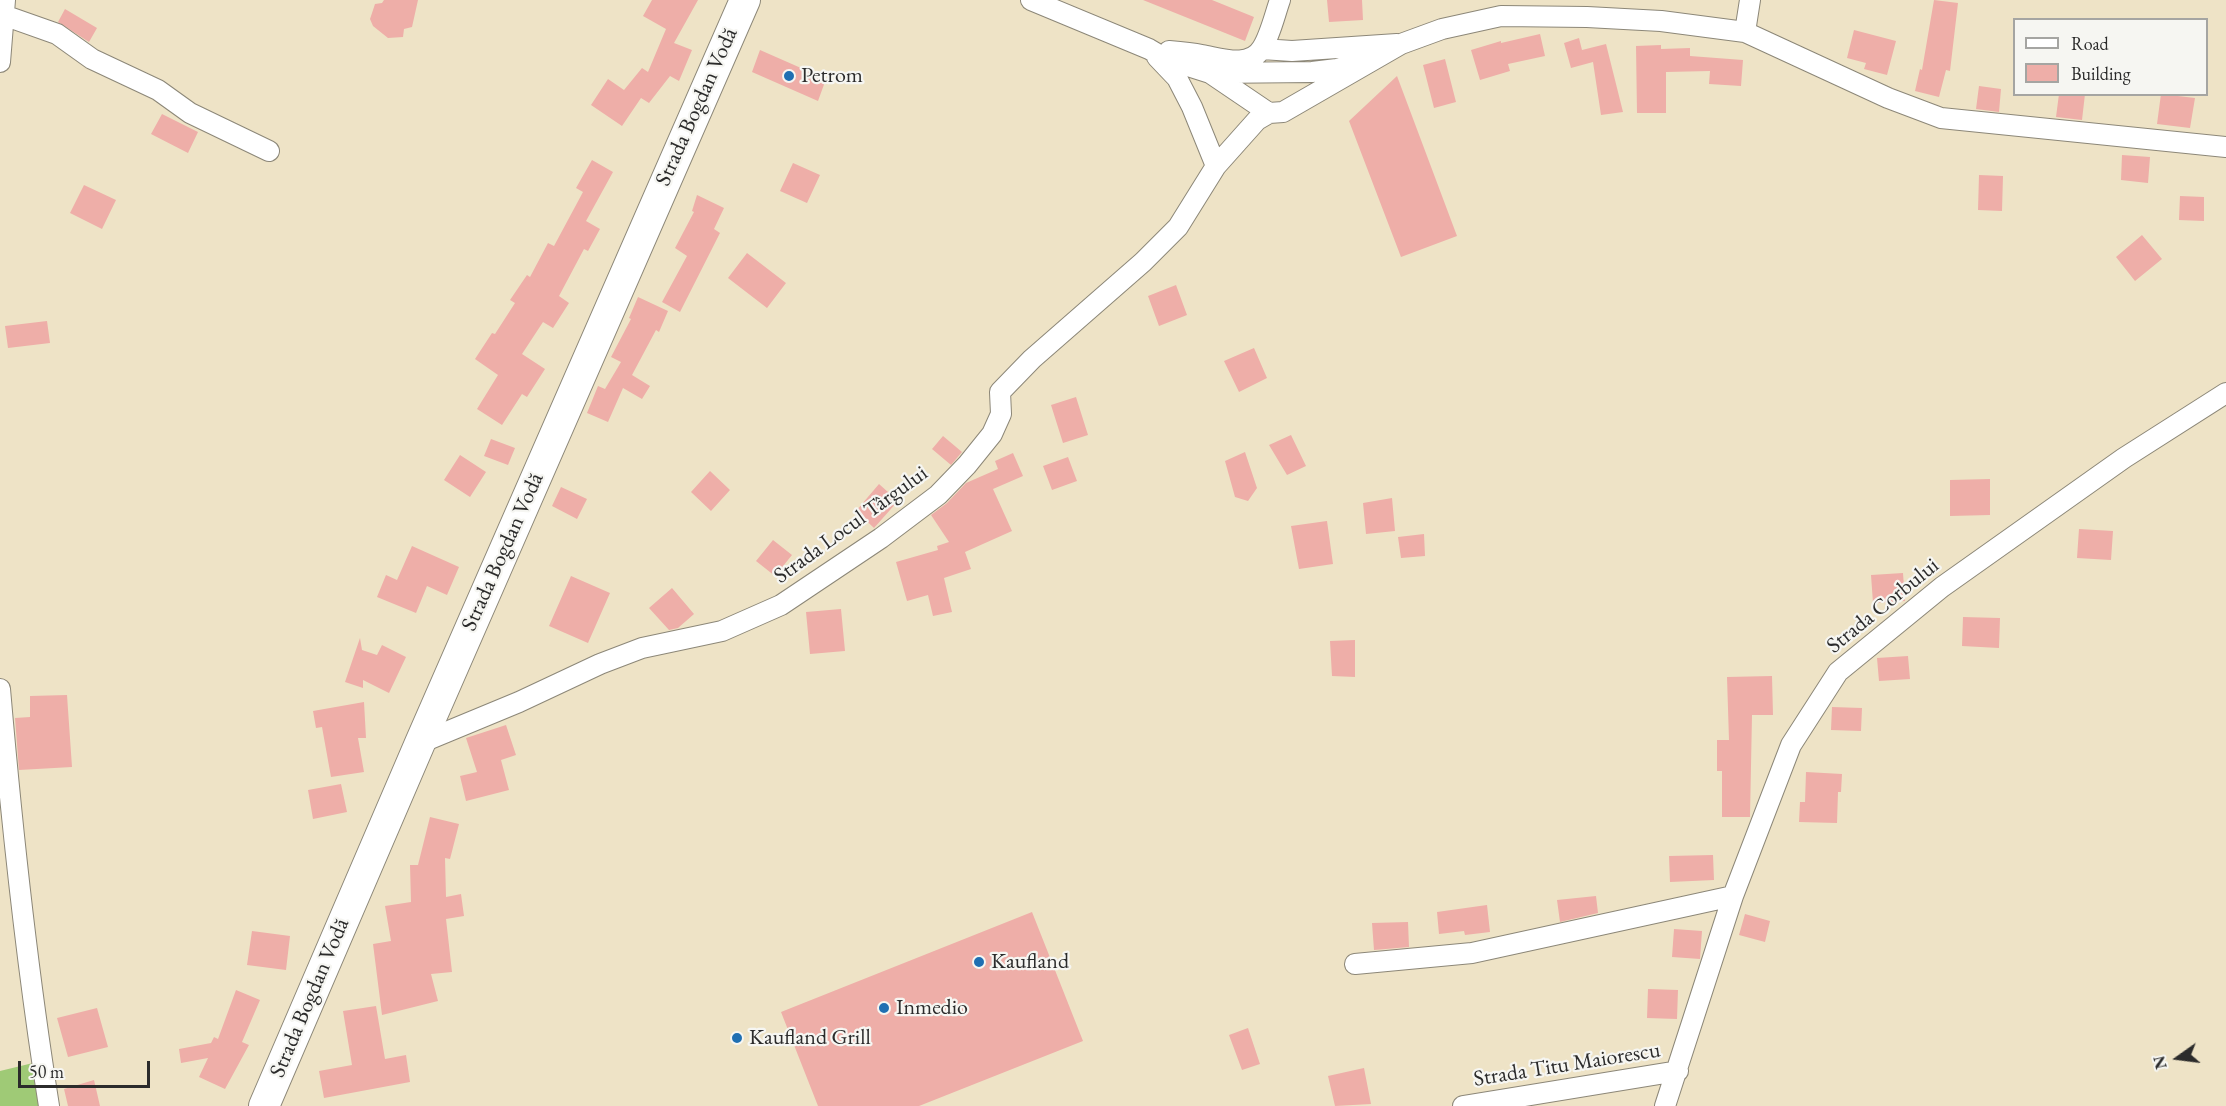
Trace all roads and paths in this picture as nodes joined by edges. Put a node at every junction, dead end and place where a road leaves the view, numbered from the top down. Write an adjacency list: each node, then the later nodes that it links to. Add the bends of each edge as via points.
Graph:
1 (745, 0): 20 (main road, Strada Bogdan Vodă)
2 (1031, 0): 8 (street, Strada Locul Târgului)
3 (1280, 0): 9 (street)
4 (1750, 0): 6 (street)
5 (4, 7): 11 (street); 16 (street, via 57,34 92,59 158,90 190,113)
6 (1745, 32): 7 (street, Strada Locul Târgului, via 1661,21 1501,16 1442,28); 15 (street, Strada Locul Târgului, via 1941,118)
7 (1401, 44): 10 (street, Strada Locul Târgului); 12 (street, Strada Locul Târgului, via 1337,69); 14 (street, Strada Locul Târgului, via 1283,112)
8 (1149, 49): 9 (street, Strada Locul Târgului, via 1235,60 1252,57); 13 (street, Strada Locul Târgului, via 1166,59); 17 (street, Strada Locul Târgului, via 1177,78)
9 (1262, 49): 10 (street, Strada Locul Târgului)
10 (1292, 51): 12 (street, Strada Locul Târgului)
11 (0, 62)
12 (1258, 72): 13 (street, Strada Locul Târgului)
13 (1210, 73): 14 (street, Strada Locul Târgului)
14 (1269, 113): 17 (street, Strada Locul Târgului, via 1257,120)
15 (2226, 147)
16 (269, 151)
17 (1216, 166): 20 (street, Strada Locul Târgului, via 1178,227 1000,392 1000,414 992,434 967,465 938,495 881,538 781,605 746,621 722,631 642,648)
18 (2226, 393): 21 (street, Strada Corbului, via 2124,458 1952,580 1838,672 1791,745)
19 (0, 689): 24 (street, via 9,796)
20 (420, 743): 25 (main road, Strada Bogdan Vodă)
21 (1733, 896): 22 (street, via 1473,953); 23 (street, Strada Corbului)
22 (1355, 964)
23 (1678, 1071): 26 (street, Strada Titu Maiorescu); 27 (street, Strada Corbului)
24 (49, 1106)
25 (264, 1106)
26 (1463, 1106)
27 (1665, 1106)

